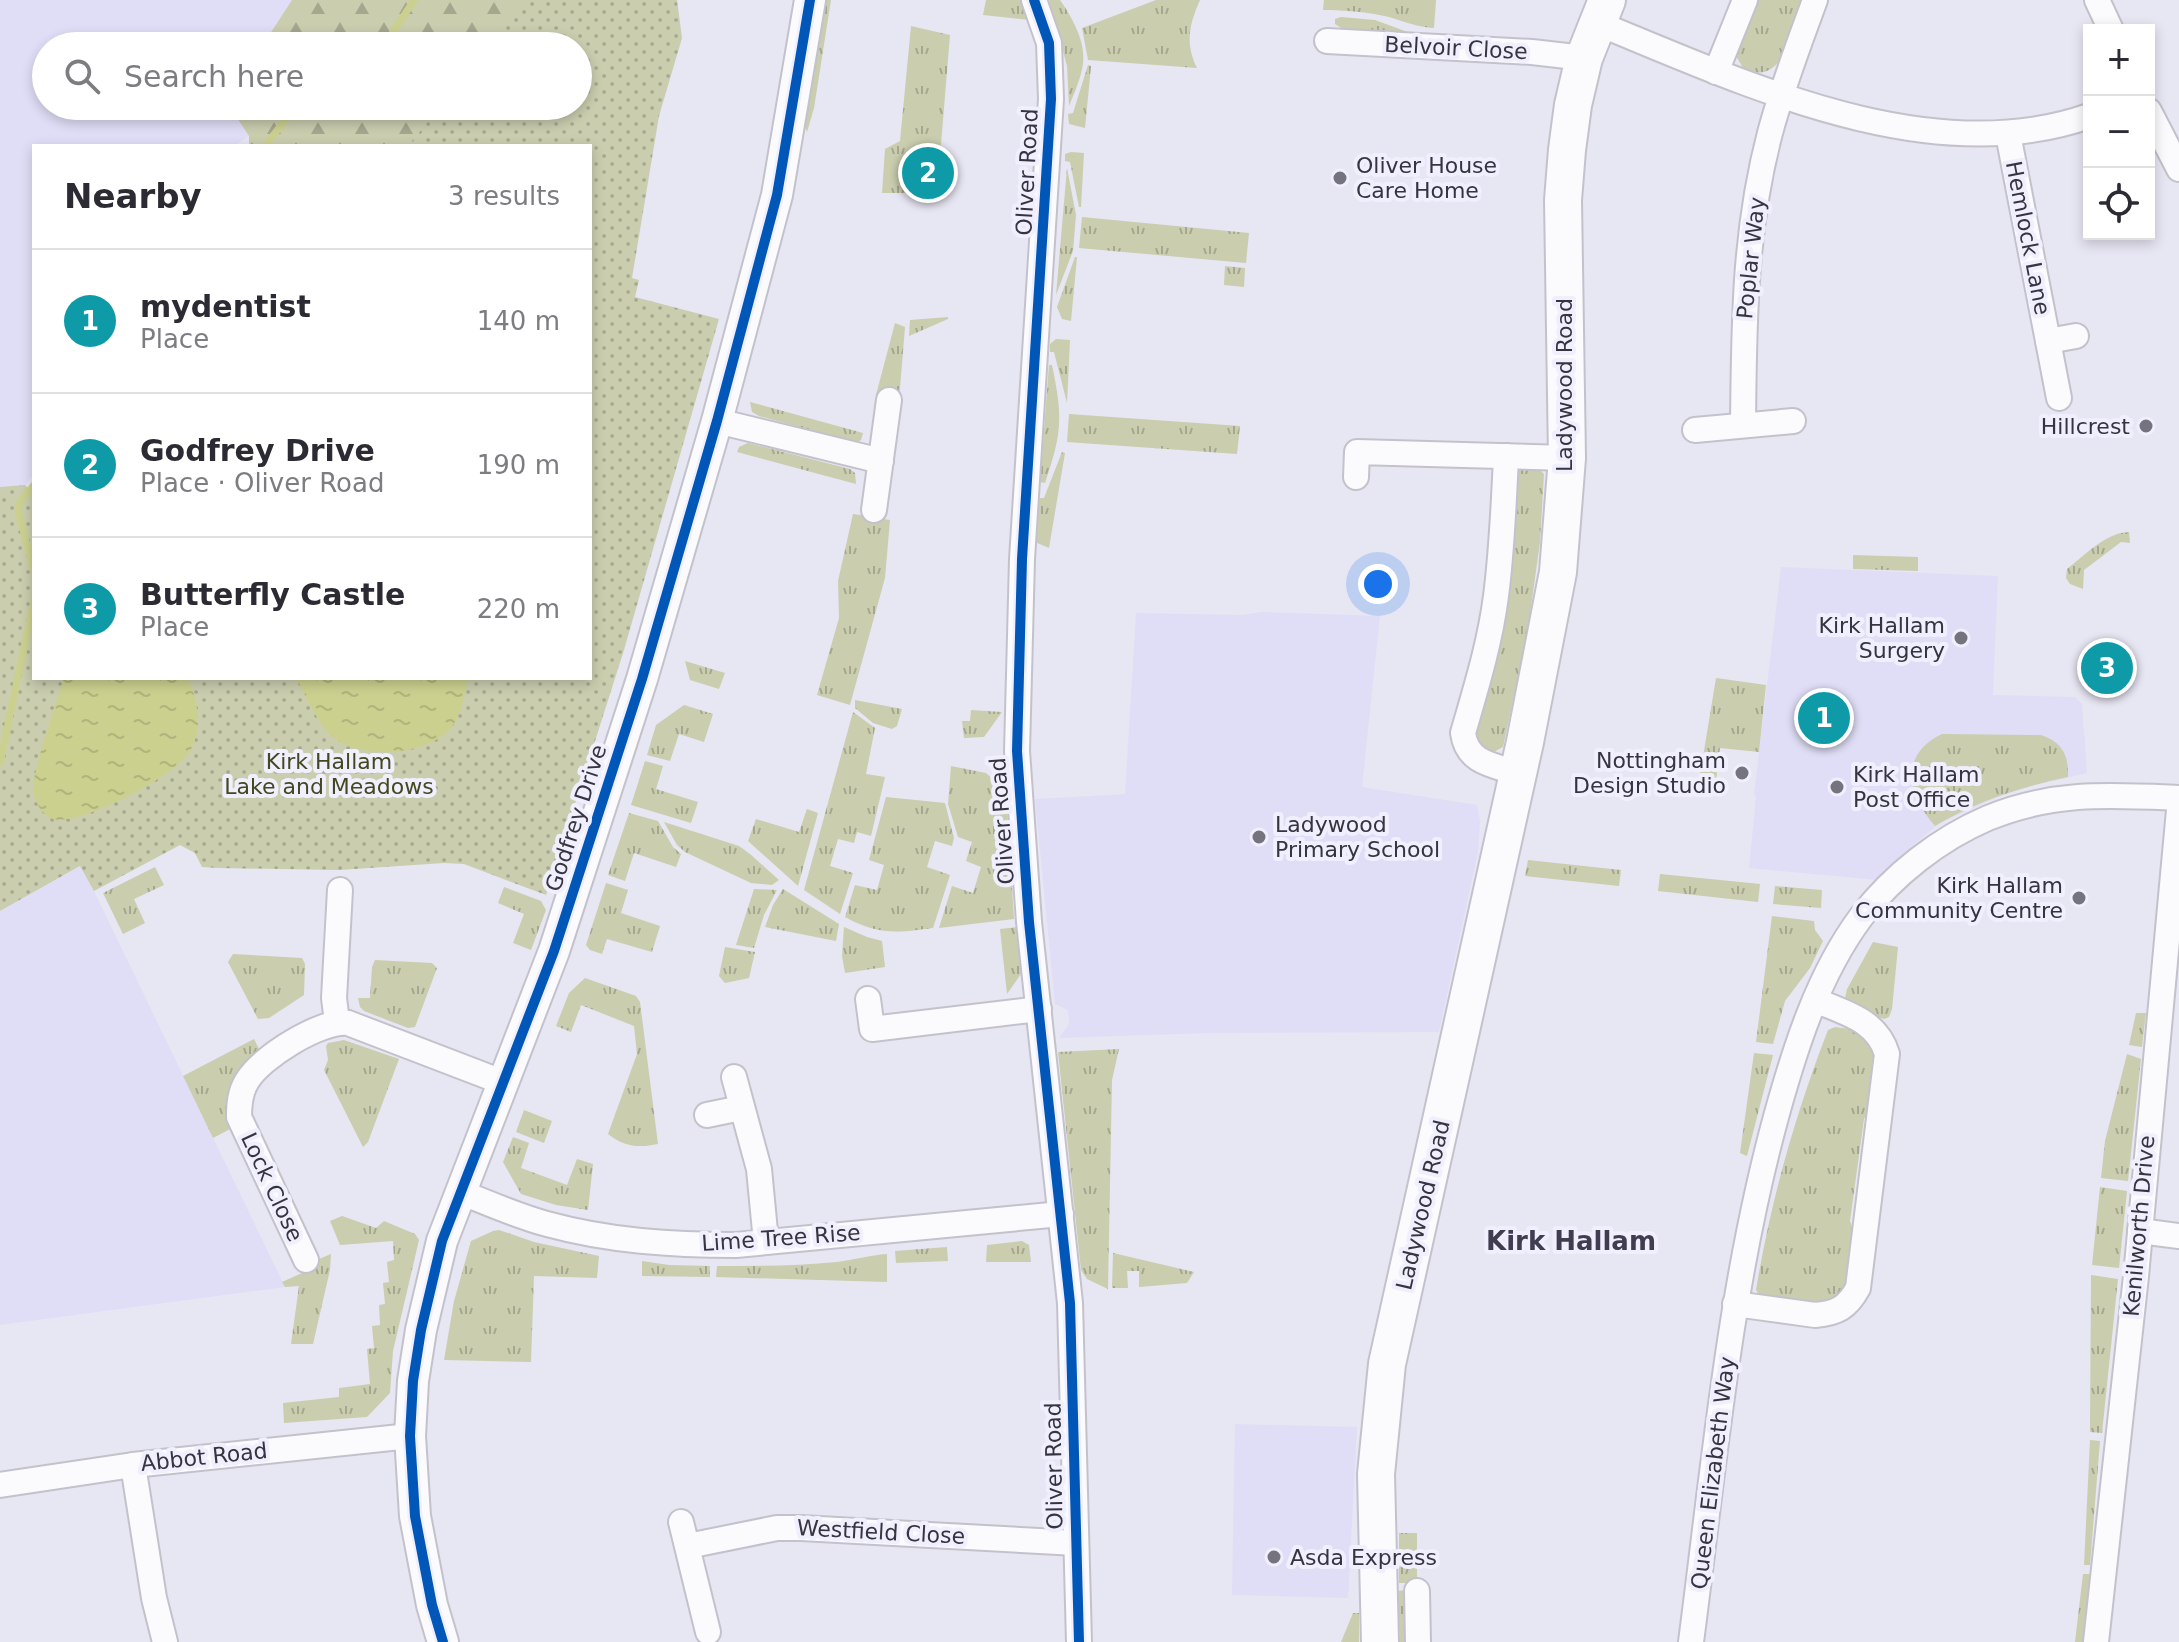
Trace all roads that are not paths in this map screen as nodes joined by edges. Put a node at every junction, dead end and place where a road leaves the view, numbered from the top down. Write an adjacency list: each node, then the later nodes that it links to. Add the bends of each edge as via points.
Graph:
1 (810, 0): 20 (street, Godfrey Drive, via 777,195)
2 (1034, 0): 37 (street, Oliver Road, via 1049,43 1051,99 1022,559 1017,751)
3 (1745, 0): 10 (street)
4 (1815, 0): 11 (street, Poplar Way)
5 (2097, 0): 7 (street)
6 (1602, 12): 9 (main road, Ladywood Road); 10 (street)
7 (2108, 24)
8 (1327, 41): 9 (street, Belvoir Close)
9 (1584, 58): 25 (main road, Ladywood Road, via 1573,105 1563,200)
10 (1716, 72): 11 (street)
11 (1782, 94): 14 (street, via 1913,129); 22 (street, Poplar Way, via 1750,236 1742,331)
12 (2083, 117): 14 (street)
13 (2155, 123): 15 (street)
14 (2008, 134): 17 (street, Hemlock Lane)
15 (2179, 169)
16 (2076, 336): 17 (street, Hemlock Lane)
17 (2048, 341): 18 (street, Hemlock Lane)
18 (2059, 398)
19 (889, 400): 26 (street)
20 (717, 421): 26 (street); 40 (street, Godfrey Drive, via 569,907)
21 (1793, 421): 22 (street)
22 (1743, 425): 23 (street)
23 (1695, 430)
24 (1506, 456): 25 (street); 27 (street, via 1357,452); 29 (street, via 1496,599 1463,733 1465,745 1478,760)
25 (1567, 458): 29 (main road, Ladywood Road, via 1558,572)
26 (881, 461): 28 (street)
27 (1356, 477)
28 (874, 510)
29 (1518, 773): 61 (main road, Ladywood Road, via 1387,1364 1376,1474)
30 (2179, 798): 36 (street, Queen Elizabeth Way, via 2078,795 1973,826 1920,858 1877,898 1843,945)
31 (2179, 810): 33 (street, Kenilworth Drive)
32 (340, 890): 38 (street)
33 (2174, 910): 34 (street, Kenilworth Drive)
34 (2171, 964): 45 (street, Kenilworth Drive)
35 (868, 999): 37 (street, via 872,1029)
36 (1815, 1000): 49 (street, Queen Elizabeth Way, via 1760,1174); 49 (street, via 1866,1023 1881,1037 1887,1054 1858,1288 1847,1306 1828,1314)
37 (1039, 1009): 44 (street, Oliver Road)
38 (337, 1022): 40 (street, via 360,1026); 48 (street, Lock Close, via 270,1055 248,1079 239,1103 245,1133)
39 (734, 1077): 41 (street)
40 (502, 1082): 43 (street, Godfrey Drive)
41 (741, 1108): 42 (street); 47 (street, via 759,1169)
42 (707, 1115)
43 (460, 1192): 47 (street, Lime Tree Rise, via 537,1221 600,1236 690,1245); 50 (street, Godfrey Drive, via 421,1330)
44 (1061, 1214): 47 (street, Lime Tree Rise); 54 (street, Oliver Road, via 1070,1303)
45 (2140, 1231): 46 (street); 64 (street, Kenilworth Drive)
46 (2179, 1236)
47 (766, 1242)
48 (306, 1260)
49 (1735, 1304): 63 (street, Queen Elizabeth Way)
50 (410, 1436): 51 (street, Abbot Road); 59 (street, Godfrey Drive, via 415,1516)
51 (133, 1465): 52 (street, Abbot Road); 58 (street)
52 (0, 1485)
53 (681, 1522): 55 (street)
54 (1076, 1543): 55 (street, Westfield Close, via 777,1528); 60 (street, Oliver Road)
55 (688, 1546): 57 (street)
56 (1423, 1605): 62 (street)
57 (708, 1632)
58 (165, 1642)
59 (443, 1642)
60 (1079, 1642)
61 (1380, 1642)
62 (1418, 1642)
63 (1691, 1642)
64 (2096, 1642)

